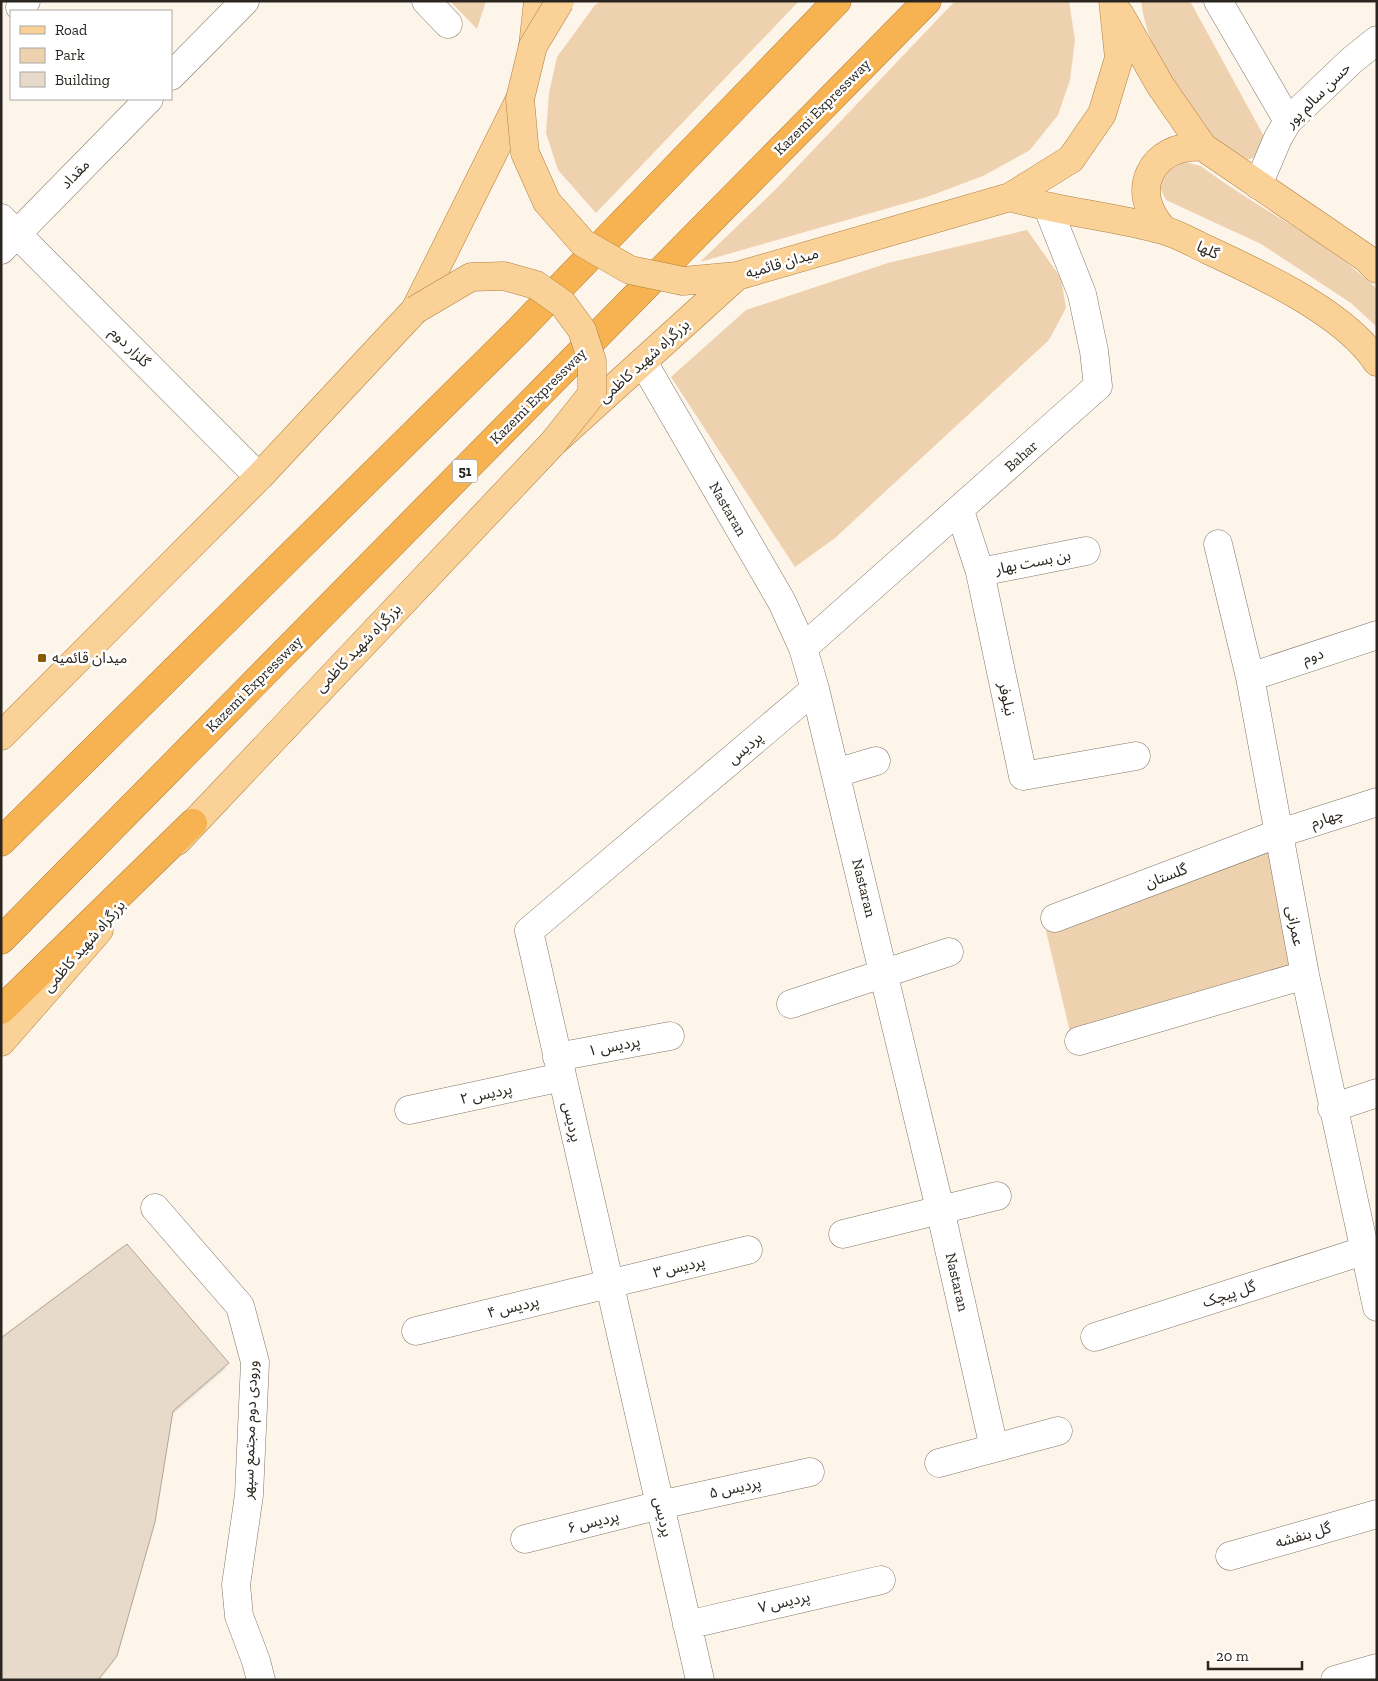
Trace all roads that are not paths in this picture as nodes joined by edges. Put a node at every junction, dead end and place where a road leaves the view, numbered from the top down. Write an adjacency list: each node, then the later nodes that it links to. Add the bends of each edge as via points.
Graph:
1 (245, 1): 12 (street)
2 (426, 1): 9 (street)
3 (538, 1): 11 (main road)
4 (560, 1): 11 (main road, میدان قائمیه, bridge)
5 (837, 1): 44 (highway, via 517,332)
6 (927, 1): 46 (highway, Kazemi Expressway / 51)
7 (1218, 1): 15 (street)
8 (1114, 2): 16 (main road, via 1160,85); 18 (main road, میدان قائمیه, via 1119,58 1102,114 1072,159)
9 (448, 24)
10 (1377, 40): 15 (street, حسن سالم پور)
11 (533, 46): 13 (main road, میدان قائمیه, bridge)
12 (172, 75)
13 (520, 99): 23 (main road, میدان قائمیه, bridge, via 525,153 547,202 583,243 630,270 683,281); 24 (main road)
14 (148, 100): 21 (street, مقداد)
15 (1288, 121): 17 (street, حسن سالم پور)
16 (1203, 147): 17 (main road); 20 (main road, via 1187,146 1168,153 1150,172 1145,188 1146,204)
17 (1258, 185): 22 (main road, via 1366,258)
18 (1010, 197): 19 (main road, گلها); 23 (main road, میدان قائمیه)
19 (1048, 208): 20 (main road, گلها); 29 (street, Bahar, via 1082,294 1098,386)
20 (1164, 230): 26 (main road, گلها, via 1255,272 1317,308 1365,344)
21 (6, 234): 28 (street, گلزار دوم)
22 (1377, 269)
23 (737, 276): 25 (main road, بزرگراه شهید کاظمی)
24 (414, 310): 27 (main road, bridge, via 471,277 504,276 536,285 563,304 582,330 590,354 592,394); 28 (main road)
25 (643, 362): 27 (main road, بزرگراه شهید کاظمی); 34 (street, Nastaran, via 782,602)
26 (1377, 362)
27 (554, 443): 42 (main road, بزرگراه شهید کاظمی)
28 (259, 476): 37 (main road)
29 (960, 511): 32 (street, نیلوفر); 34 (street, Bahar)
30 (1218, 544): 35 (street, عمرانی)
31 (1086, 551): 32 (street, بن بست بهار)
32 (980, 572): 38 (street, نیلوفر, via 1023,776)
33 (1377, 635): 35 (street, دوم)
34 (803, 648): 36 (street, Nastaran)
35 (1250, 677): 43 (street, عمرانی)
36 (815, 689): 40 (street, Nastaran); 55 (street, پردیس, via 529,931)
37 (1, 736)
38 (1136, 756)
39 (876, 761): 40 (street)
40 (836, 773): 48 (street, Nastaran)
41 (1377, 802): 43 (street, چهارم)
42 (192, 822): 51 (highway); 53 (main road, بزرگراه شهید کاظمی)
43 (1277, 834): 45 (street, گلستان); 49 (street, عمرانی)
44 (1, 842)
45 (1055, 918)
46 (1, 940)
47 (949, 952): 48 (street)
48 (884, 973): 50 (street); 61 (street, Nastaran)
49 (1305, 976): 54 (street); 57 (street, عمرانی)
50 (791, 1004)
51 (1, 1010)
52 (670, 1036): 55 (street, پردیس ۱)
53 (1, 1042)
54 (1079, 1042)
55 (560, 1067): 58 (street, پردیس ۲); 65 (street, پردیس)
56 (1377, 1093): 57 (street)
57 (1332, 1108): 64 (street, عمرانی)
58 (409, 1110)
59 (997, 1196): 61 (street)
60 (155, 1208): 80 (street, ورودی دوم مجتمع سپهر, via 240,1306 255,1362 249,1495 236,1585 239,1616)
61 (940, 1209): 62 (street); 70 (street, Nastaran)
62 (843, 1234)
63 (748, 1250): 65 (street, پردیس ۳)
64 (1364, 1251): 66 (street, عمرانی); 68 (street, گل پیچک)
65 (610, 1284): 67 (street, پردیس ۴); 73 (street, پردیس)
66 (1377, 1307)
67 (416, 1331)
68 (1095, 1337)
69 (1058, 1431): 70 (street)
70 (994, 1448): 71 (street)
71 (939, 1463)
72 (810, 1472): 73 (street, پردیس ۵)
73 (660, 1505): 75 (street, پردیس ۶); 78 (street, پردیس)
74 (1377, 1514): 76 (street, گل بنفشه)
75 (525, 1539)
76 (1230, 1556)
77 (881, 1580): 78 (street, پردیس ۷)
78 (687, 1625): 81 (street, پردیس)
79 (1377, 1668): 82 (street)
80 (260, 1680)
81 (700, 1680)
82 (1335, 1680)

